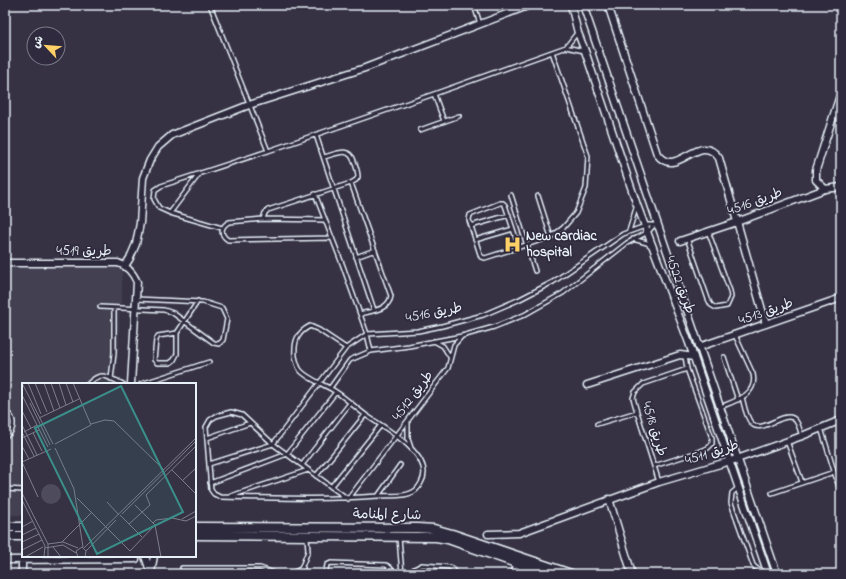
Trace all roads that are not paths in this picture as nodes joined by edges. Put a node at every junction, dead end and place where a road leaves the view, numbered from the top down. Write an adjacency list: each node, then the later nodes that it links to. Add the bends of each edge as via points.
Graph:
1 (210, 5): 14 (lane)
2 (474, 5): 7 (lane)
3 (530, 5): 7 (street)
4 (571, 5): 8 (street, طريق 4522)
5 (583, 5): 32 (street, طريق 4522)
6 (608, 5): 35 (street, via 658,154 662,160 674,162 698,150 708,148 715,152 720,158)
7 (480, 24): 14 (street, via 365,68)
8 (578, 33): 9 (lane); 10 (street, طريق 4522)
9 (566, 47): 10 (lane); 11 (lane)
10 (585, 51): 29 (street, طريق 4522)
11 (552, 52): 13 (lane); 45 (lane, via 588,156 586,188 576,213)
12 (841, 92): 25 (street, via 816,170 816,180)
13 (434, 94): 16 (lane); 18 (lane)
14 (249, 105): 19 (lane); 57 (street, via 172,135 158,147 143,178 136,244)
15 (459, 116): 16 (lane)
16 (444, 121): 17 (lane)
17 (420, 130)
18 (316, 135): 19 (lane); 20 (lane)
19 (268, 152): 21 (lane)
20 (324, 157): 22 (lane, via 345,152 352,155 358,177); 23 (lane)
21 (200, 173): 30 (lane); 30 (lane, via 155,190 154,199 159,208)
22 (351, 183): 23 (lane); 54 (lane)
23 (334, 188): 26 (lane); 55 (lane)
24 (841, 188): 25 (street, طريق 4516)
25 (825, 189): 35 (street, طريق 4516)
26 (315, 194): 33 (lane, via 268,210 264,213); 34 (lane)
27 (511, 195): 51 (lane)
28 (538, 196): 45 (lane)
29 (637, 205): 38 (street, طريق 4522); 41 (lane)
30 (170, 213): 39 (lane)
31 (509, 215): 37 (lane); 37 (lane, via 505,205 500,203 470,215); 40 (lane)
32 (655, 215): 36 (lane); 44 (street, طريق 4522)
33 (263, 219): 34 (lane); 39 (lane, via 229,222)
34 (325, 220): 46 (lane)
35 (737, 222): 42 (street, طريق 4516); 68 (street)
36 (654, 225): 38 (lane, طريق 4516); 43 (lane, طريق 4516); 44 (lane)
37 (471, 226): 49 (lane)
38 (645, 226): 41 (lane, طريق 4516); 43 (street, طريق 4522)
39 (222, 228): 46 (lane, via 224,237 228,240)
40 (513, 229): 49 (lane); 52 (lane)
41 (629, 231): 70 (lane, طريق 4516, via 553,282 483,315 418,331)
42 (708, 231): 47 (street, طريق 4516); 47 (lane, via 730,291 731,297 727,306 716,308 711,305)
43 (648, 232): 48 (lane, طريق 4516); 53 (street, طريق 4522)
44 (661, 232): 76 (street, طريق 4522)
45 (552, 237): 51 (lane)
46 (331, 238): 66 (lane)
47 (687, 238): 50 (street, طريق 4516)
48 (633, 239): 53 (lane); 72 (lane, طريق 4516, via 563,293 506,322)
49 (476, 240): 52 (lane, via 483,258)
50 (680, 241)
51 (526, 244): 52 (lane); 58 (lane)
52 (519, 247)
53 (653, 247): 74 (street, طريق 4522)
54 (375, 250): 55 (lane); 65 (lane, via 391,296 387,305)
55 (356, 256): 65 (lane)
56 (5, 263): 57 (street, طريق 4519, via 118,263)
57 (125, 266): 59 (street, طريق 4519, via 137,282)
58 (535, 272)
59 (136, 298): 61 (lane); 64 (street, طريق 4519)
60 (841, 298): 68 (street, طريق 4513)
61 (198, 302): 67 (lane); 67 (lane, via 222,308 227,319 222,340 219,344 214,342)
62 (100, 307): 63 (lane)
63 (114, 308): 64 (lane); 84 (lane)
64 (135, 309): 67 (lane, via 164,310); 87 (street, طريق 4519)
65 (374, 310): 66 (lane)
66 (360, 314): 70 (lane)
67 (185, 322): 69 (lane)
68 (766, 324): 71 (street, طريق 4513)
69 (177, 333): 69 (lane, via 158,336 154,360 157,363 174,360 177,354)
70 (367, 334): 75 (lane); 77 (lane)
71 (735, 335): 76 (street, طريق 4513); 93 (lane, via 754,380 750,390)
72 (462, 336): 73 (lane, طريق 4516); 79 (lane, طريق 4512, via 454,345)
73 (434, 341): 77 (lane, طريق 4516); 79 (lane, via 443,346)
74 (689, 343): 78 (street); 80 (street, طريق 4522)
75 (346, 348): 89 (lane); 89 (lane, via 314,327 310,326 299,335 294,345 296,362 300,370)
76 (699, 348): 96 (street, طريق 4522)
77 (371, 351): 91 (lane, طريق 4516, via 350,360)
78 (683, 355): 80 (street); 83 (lane); 90 (street)
79 (450, 357): 101 (lane, طريق 4512, via 448,368)
80 (694, 357): 115 (street, طريق 4522)
81 (724, 357): 94 (lane)
82 (209, 362): 88 (lane)
83 (687, 369): 97 (lane, طريق 4518, via 652,380 638,388 633,398); 119 (lane, via 712,444 701,451)
84 (111, 379): 85 (lane, via 102,375); 86 (lane)
85 (89, 383)
86 (121, 383)
87 (131, 383)
88 (144, 383)
89 (320, 383): 91 (lane); 111 (lane)
90 (587, 385)
91 (330, 388): 92 (lane)
92 (336, 392): 95 (lane); 113 (lane)
93 (742, 397): 94 (lane); 108 (lane, via 751,424 760,426 782,418 792,418)
94 (738, 400): 96 (lane)
95 (350, 403): 99 (lane); 117 (lane)
96 (720, 407): 114 (street, طريق 4522)
97 (637, 412): 103 (lane); 119 (lane, طريق 4518)
98 (5, 414): 106 (lane, via 12,417 12,429)
99 (365, 414): 104 (lane); 122 (lane)
100 (841, 420): 105 (street, طريق 4511)
101 (408, 421): 107 (lane, طريق 4512); 112 (lane, via 408,439)
102 (250, 423): 109 (lane); 109 (lane, via 236,412 216,416 206,427); 111 (lane)
103 (597, 424)
104 (381, 425): 107 (lane); 126 (lane)
105 (821, 428): 108 (street, طريق 4511); 121 (lane)
106 (5, 436)
107 (397, 436): 112 (lane, طريق 4512); 134 (lane)
108 (802, 436): 110 (street, طريق 4511)
109 (207, 438): 116 (lane)
110 (787, 441): 114 (street, طريق 4511); 124 (lane)
111 (273, 444): 113 (lane); 116 (lane)
112 (412, 450): 132 (lane, طريق 4512, via 424,469 424,478 417,490 407,495)
113 (287, 454): 117 (lane); 125 (lane)
114 (738, 459): 115 (street, طريق 4511); 169 (street, طريق 4522)
115 (728, 462): 123 (street, طريق 4511); 127 (street, طريق 4522)
116 (209, 464): 125 (lane)
117 (302, 465): 120 (lane)
118 (400, 465): 132 (lane)
119 (654, 466): 123 (lane, طريق 4518)
120 (308, 470): 122 (lane); 133 (lane)
121 (834, 472): 124 (lane); 131 (lane)
122 (316, 476): 126 (lane)
123 (659, 482): 135 (street, طريق 4511)
124 (802, 482): 130 (lane)
125 (210, 483): 133 (lane, via 214,494)
126 (331, 487): 134 (lane)
127 (738, 488): 168 (street, طريق 4522); 168 (lane, via 732,493 731,503 753,565)
128 (5, 490): 129 (lane)
129 (22, 490)
130 (772, 493)
131 (841, 494)
132 (378, 496): 134 (lane, طريق 4512)
133 (228, 498): 134 (lane, طريق 4512)
134 (348, 499)
135 (609, 499): 140 (street, طريق 4511, via 519,533); 167 (street)
136 (5, 527): 138 (street)
137 (196, 527): 139 (street, شارع المنامة)
138 (22, 528)
139 (399, 532): 142 (street, شارع المنامة); 150 (street, شارع المنامة, via 448,539); 161 (lane)
140 (488, 534)
141 (196, 535): 142 (street, شارع المنامة)
142 (307, 535): 152 (lane, via 308,550)
143 (5, 536): 144 (street)
144 (22, 536)
145 (145, 557): 155 (street)
146 (154, 557): 155 (street)
147 (136, 559): 149 (street)
148 (5, 560): 149 (street)
149 (22, 560): 154 (street)
150 (518, 560): 164 (lane); 165 (street, شارع المنامة); 166 (street, شارع المنامة)
151 (182, 568): 153 (lane, via 260,568)
152 (302, 568): 157 (lane); 158 (lane)
153 (272, 573): 156 (lane)
154 (22, 574)
155 (151, 574)
156 (277, 574)
157 (290, 574)
158 (300, 574)
159 (325, 574): 160 (lane, via 327,565 332,563 386,565)
160 (393, 574)
161 (402, 574)
162 (411, 574): 163 (lane, via 417,566 422,565 449,567)
163 (455, 574)
164 (512, 574)
165 (547, 574)
166 (571, 574)
167 (632, 574)
168 (768, 574)
169 (777, 574)

